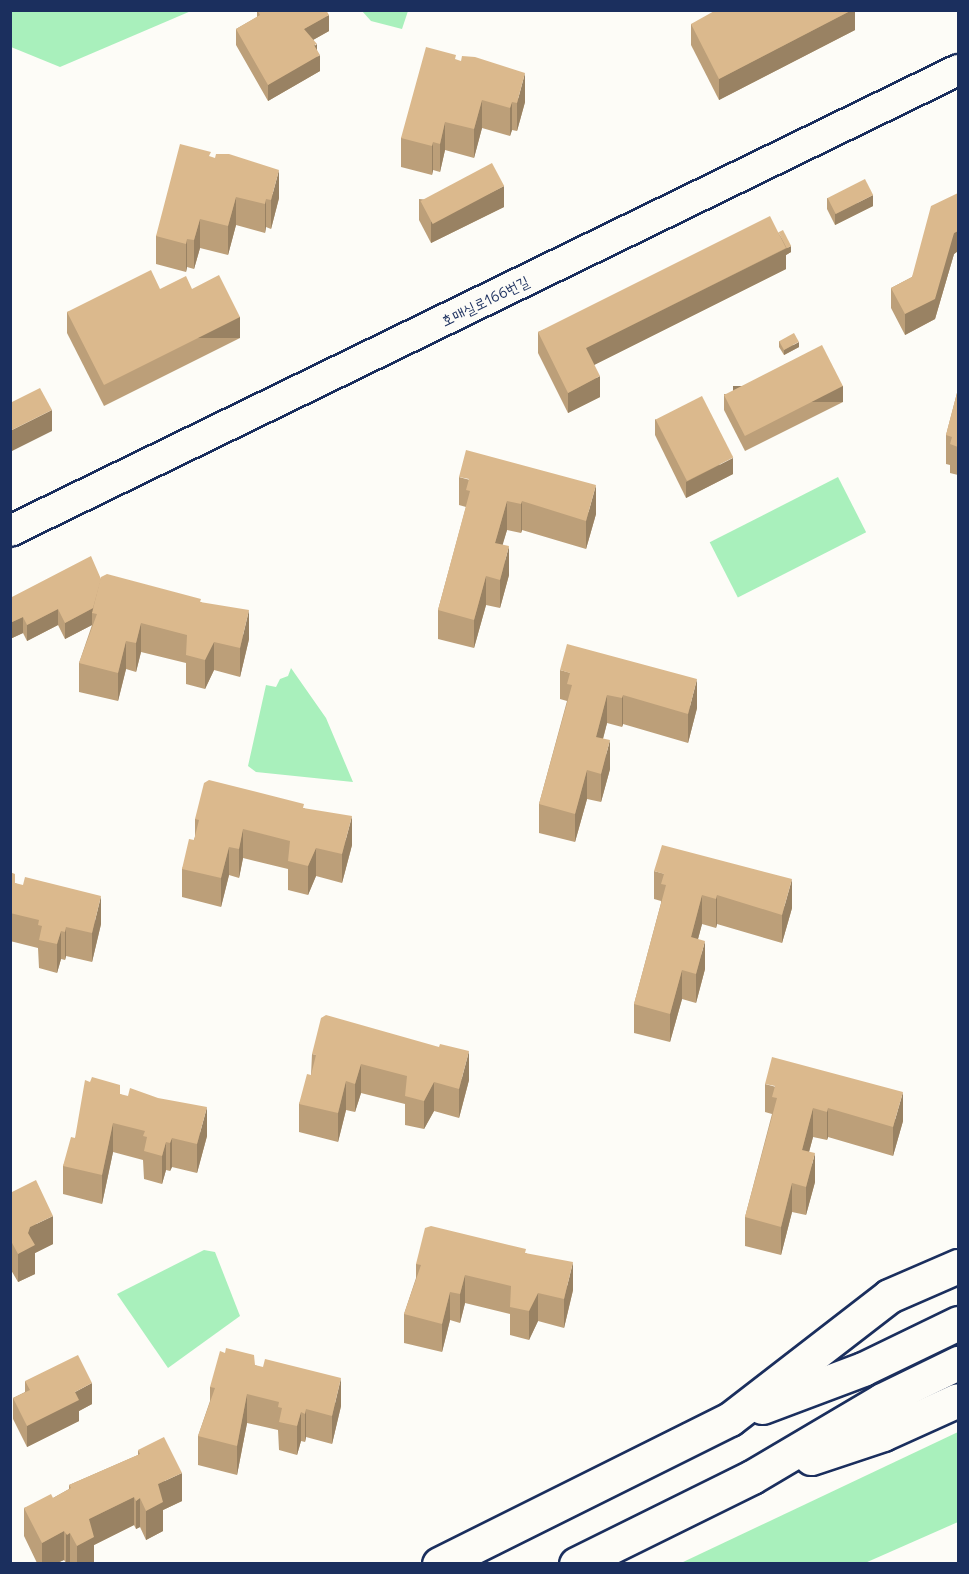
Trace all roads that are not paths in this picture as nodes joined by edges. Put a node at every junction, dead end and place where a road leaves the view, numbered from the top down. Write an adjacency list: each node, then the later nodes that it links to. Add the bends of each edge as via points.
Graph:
1 (958, 70): 2 (street, 호매실로166번길)
2 (10, 531)
3 (958, 1266): 7 (main road, via 889,1296)
4 (958, 1323): 7 (main road, via 863,1369)
5 (958, 1363): 8 (main road, via 882,1400)
6 (958, 1400): 8 (main road, via 883,1434)
7 (730, 1419): 9 (main road)
8 (752, 1477): 10 (main road)
9 (439, 1563)
10 (576, 1563)

